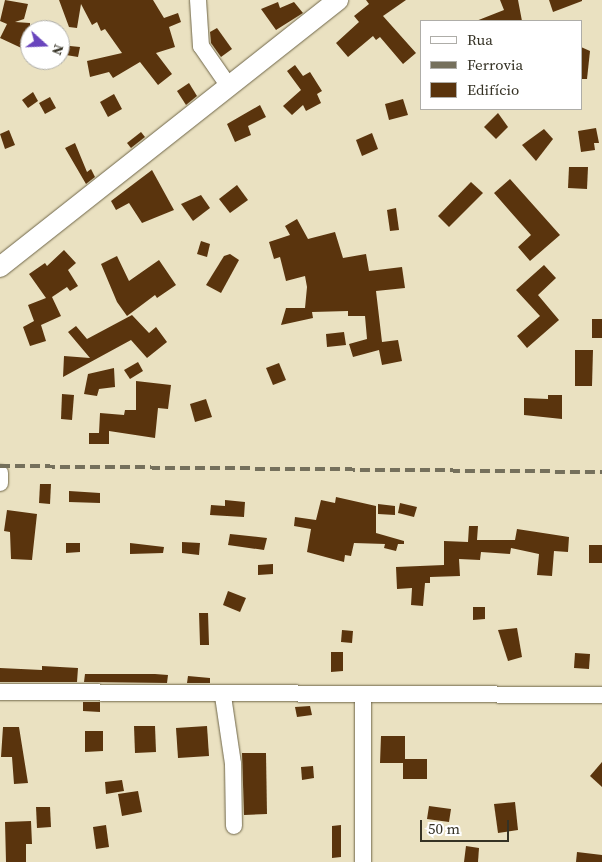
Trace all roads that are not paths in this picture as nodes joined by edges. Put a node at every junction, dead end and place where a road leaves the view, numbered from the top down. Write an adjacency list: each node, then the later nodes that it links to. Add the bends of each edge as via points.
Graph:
1 (198, 0): 3 (street, via 201,46)
2 (338, 0): 3 (main road)
3 (228, 84): 4 (main road)
4 (0, 267)
5 (0, 473): 6 (street)
6 (0, 483)
7 (0, 692): 10 (street)
8 (363, 695): 9 (street, via 472,692); 10 (street); 12 (street)
9 (602, 695)
10 (222, 696): 11 (street, via 233,764)
11 (234, 826)
12 (363, 862)

